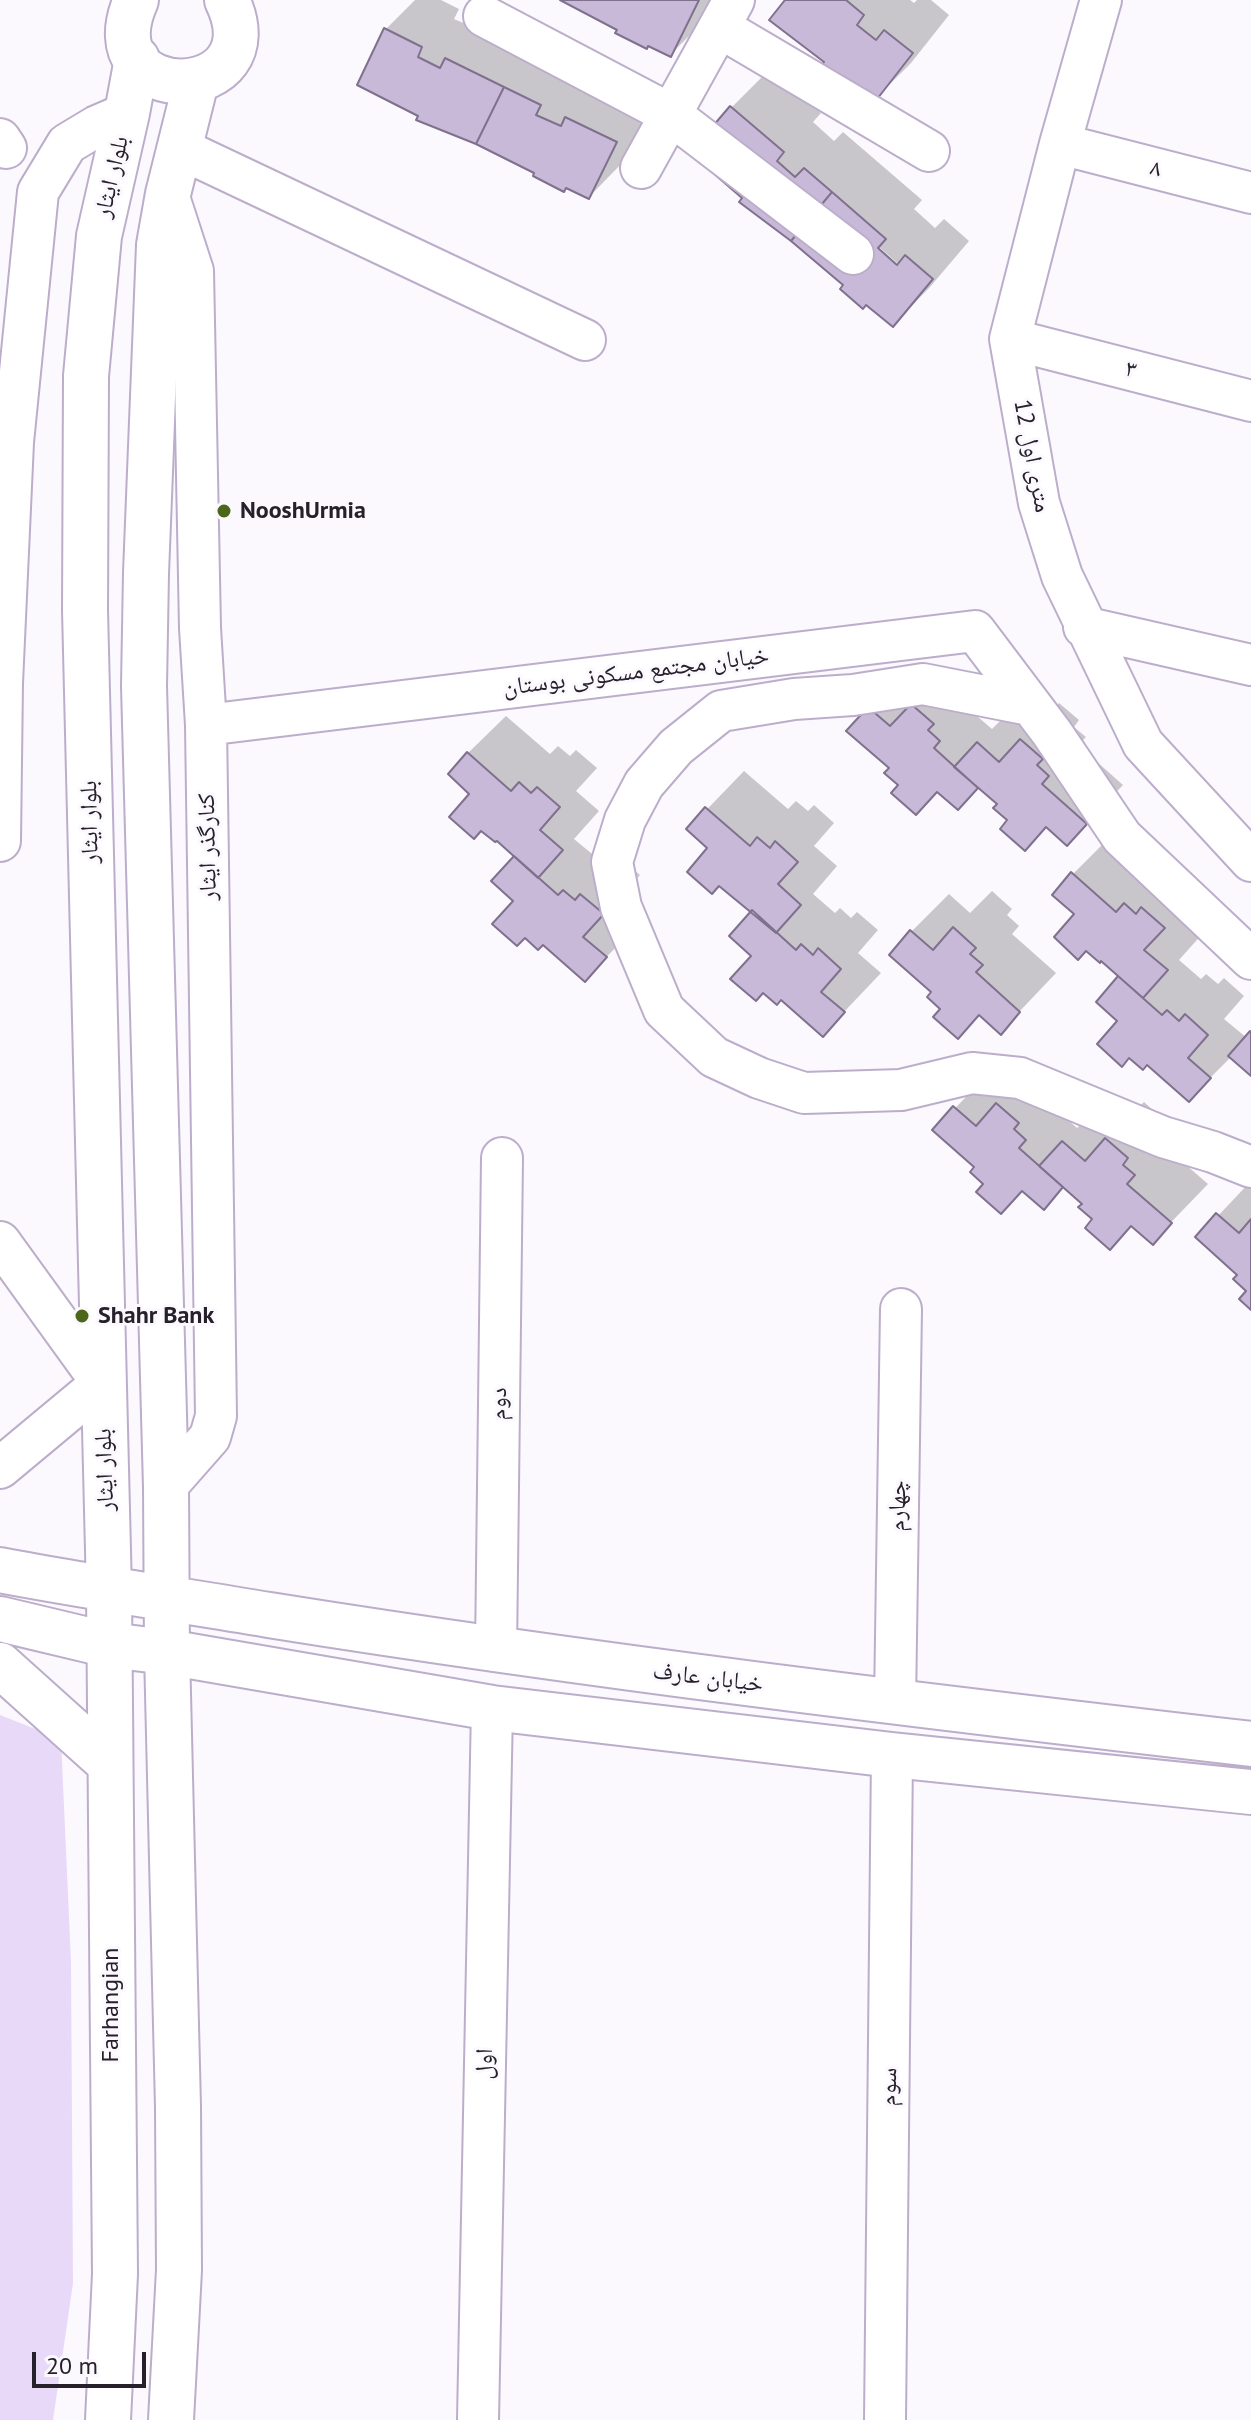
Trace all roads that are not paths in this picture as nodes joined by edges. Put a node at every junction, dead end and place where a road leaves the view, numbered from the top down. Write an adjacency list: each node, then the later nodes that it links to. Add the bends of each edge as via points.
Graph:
1 (1101, 0): 10 (street, 12 متری اول)
2 (129, 5): 6 (main road, via 130,45)
3 (234, 5): 7 (main road, via 233,48 224,63)
4 (726, 14): 9 (street); 12 (street)
5 (484, 16): 9 (street)
6 (137, 59): 7 (main road, via 156,77); 8 (main road, بلوار ایثار)
7 (196, 82): 11 (main road)
8 (127, 113): 24 (street, via 67,144 38,192 13,442); 31 (main road, بلوار ایثار, via 99,236 86,376)
9 (670, 114): 13 (street); 16 (street)
10 (1060, 144): 14 (street, ۸); 17 (street, 12 متری اول)
11 (179, 148): 15 (main road); 18 (street)
12 (929, 151)
13 (641, 168)
14 (1251, 193)
15 (168, 194): 23 (street, کنارگذر ایثار, via 193,271); 33 (main road, via 159,245 144,686)
16 (853, 254)
17 (1010, 339): 19 (street, ۳); 20 (street, 12 متری اول, via 1039,503)
18 (585, 340)
19 (1251, 401)
20 (1084, 627): 21 (street); 25 (street, 12 متری اول, via 1143,744)
21 (1251, 665)
22 (1030, 705): 23 (street, خیابان مجتمع مسکونی بوستان, via 975,631); 26 (street, خیابان مجتمع مسکونی بوستان, via 1122,837); 28 (street, خیابان مجتمع مسکونی بوستان, via 923,684 794,699 721,711 676,747 644,784 612,862 621,907 664,1010 714,1057 804,1093 901,1090 972,1073 1020,1078)
23 (206, 725): 33 (street, کنارگذر ایثار, via 216,1416 210,1437)
24 (0, 841)
25 (1251, 861)
26 (1251, 959)
27 (502, 1158): 39 (street, دوم)
28 (1251, 1167)
29 (0, 1242): 31 (street)
30 (901, 1309): 42 (street, چهارم)
31 (102, 1383): 32 (street); 35 (main road, بلوار ایثار)
32 (0, 1468)
33 (166, 1487): 36 (main road)
34 (0, 1570): 35 (main road, خیابان عارف)
35 (109, 1591): 36 (main road, خیابان عارف); 38 (main road, Farhangian)
36 (166, 1598): 39 (main road, خیابان عارف); 40 (main road)
37 (0, 1619): 38 (main road)
38 (109, 1645): 40 (main road); 46 (main road, Farhangian)
39 (496, 1651): 42 (main road, خیابان عارف)
40 (167, 1652): 43 (main road); 49 (main road, via 179,2270)
41 (0, 1665): 46 (main road)
42 (895, 1703): 44 (main road, خیابان عارف)
43 (492, 1708): 45 (main road); 50 (street, اول)
44 (1251, 1744)
45 (892, 1755): 47 (main road); 51 (street, سوم)
46 (109, 1763): 48 (main road, Farhangian, via 115,2274)
47 (1251, 1792)
48 (108, 2420)
49 (171, 2420)
50 (478, 2420)
51 (885, 2420)

